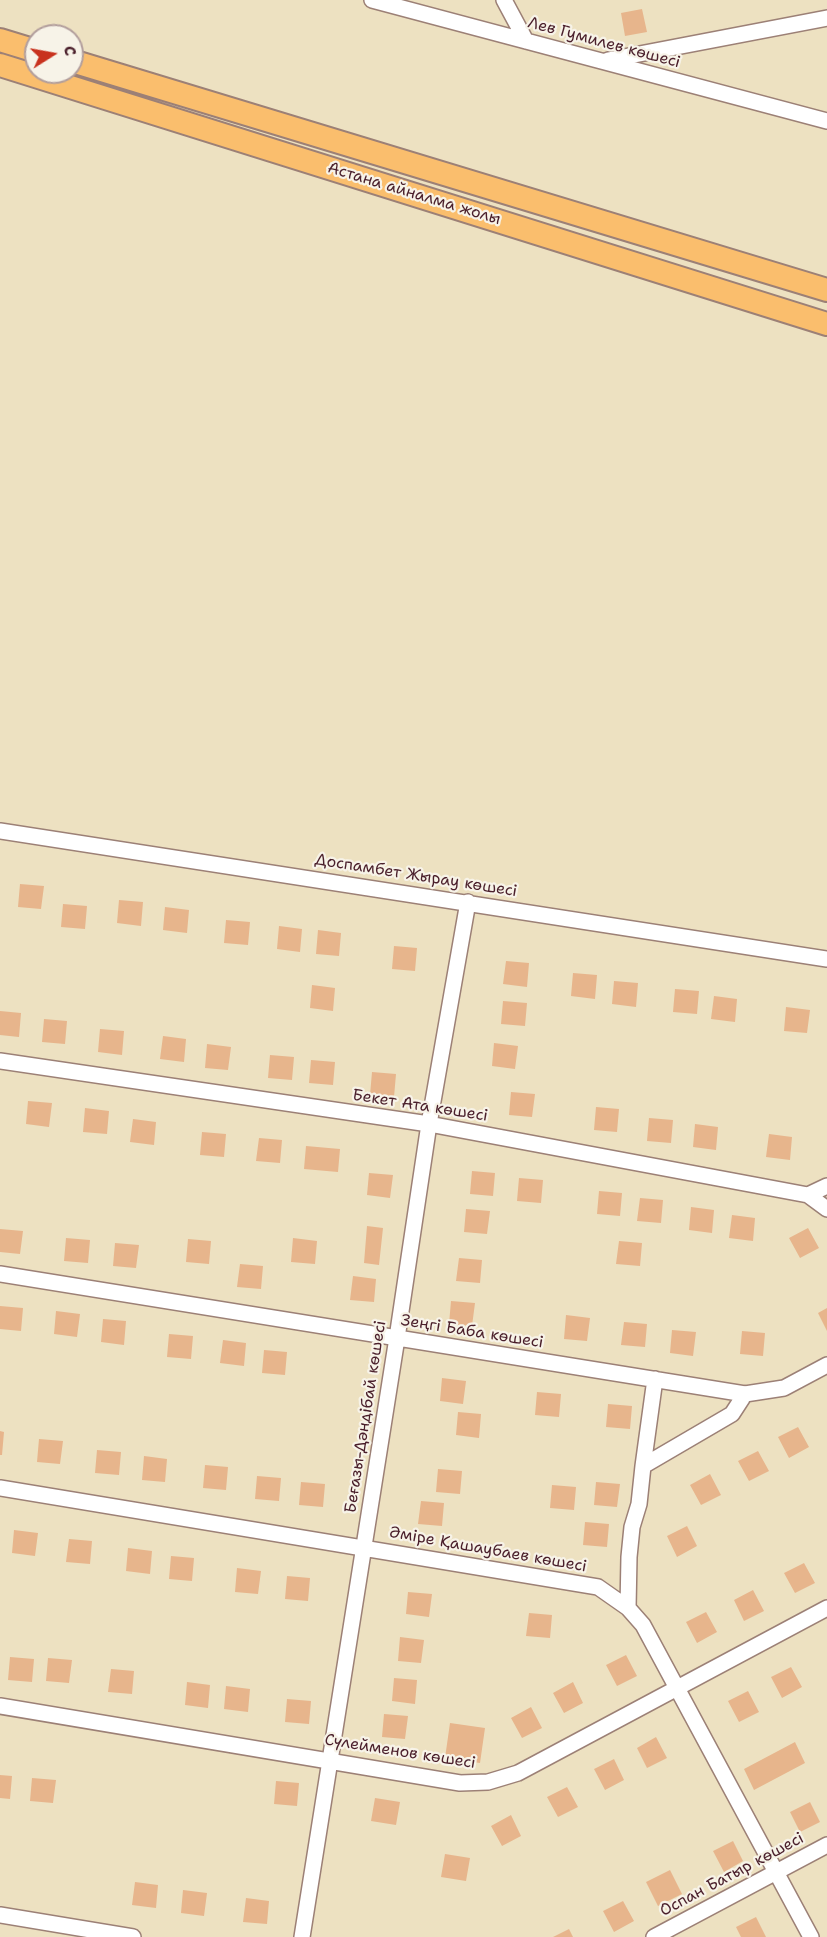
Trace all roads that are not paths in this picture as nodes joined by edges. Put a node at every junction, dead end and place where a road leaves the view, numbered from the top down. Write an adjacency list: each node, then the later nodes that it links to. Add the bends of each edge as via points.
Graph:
1 (372, 0): 5 (street, Лев Гумилев көшесі)
2 (504, 0): 5 (street)
3 (827, 18): 7 (street)
4 (0, 40): 6 (highway)
5 (526, 41): 7 (street, Лев Гумилев көшесі)
6 (24, 47)
7 (602, 62): 10 (street, Лев Гумилев көшесі)
8 (0, 65): 12 (highway, Астана айналма жолы)
9 (84, 66): 11 (highway, Астана айналма жолы)
10 (827, 121)
11 (827, 290)
12 (827, 324)
13 (0, 831): 14 (street, Доспамбет Жырау көшесі)
14 (468, 902): 15 (street, Доспамбет Жырау көшесі); 17 (street, Беғазы-Дәндібай көшесі)
15 (827, 959)
16 (0, 1061): 17 (street, Бекет Ата көшесі)
17 (429, 1124): 19 (street, Бекет Ата көшесі); 22 (street, Беғазы-Дәндібай көшесі)
18 (827, 1186): 19 (street)
19 (808, 1195): 20 (street, Бекет Ата көшесі)
20 (827, 1209)
21 (0, 1274): 22 (street, Зеңгі Баба көшесі)
22 (397, 1338): 24 (street, Зеңгі Баба көшесі); 28 (street, Беғазы-Дәндібай көшесі)
23 (827, 1365): 25 (street, Зеңгі Баба көшесі, via 784,1388)
24 (655, 1379): 25 (street, Зеңгі Баба көшесі); 26 (street)
25 (746, 1394): 26 (street, via 732,1414)
26 (643, 1466): 29 (street, via 632,1527)
27 (0, 1488): 28 (street, Әміре Қашаубаев көшесі)
28 (364, 1547): 29 (street, Әміре Қашаубаев көшесі, via 598,1587); 33 (street, Беғазы-Дәндібай көшесі)
29 (628, 1608): 31 (street, Әміре Қашаубаев көшесі, via 643,1625)
30 (827, 1608): 31 (street, Сүлейменов көшесі)
31 (677, 1688): 33 (street, Сүлейменов көшесі, via 518,1773 489,1782 460,1783); 35 (street, Әміре Қашаубаев көшесі)
32 (0, 1706): 33 (street, Сүлейменов көшесі)
33 (330, 1760): 38 (street, Беғазы-Дәндібай көшесі)
34 (827, 1845): 35 (street, Оспан Батыр көшесі)
35 (777, 1871): 39 (street, Оспан Батыр көшесі); 40 (street, Әміре Қашаубаев көшесі)
36 (0, 1915): 37 (street)
37 (133, 1937)
38 (302, 1937)
39 (654, 1937)
40 (811, 1937)

